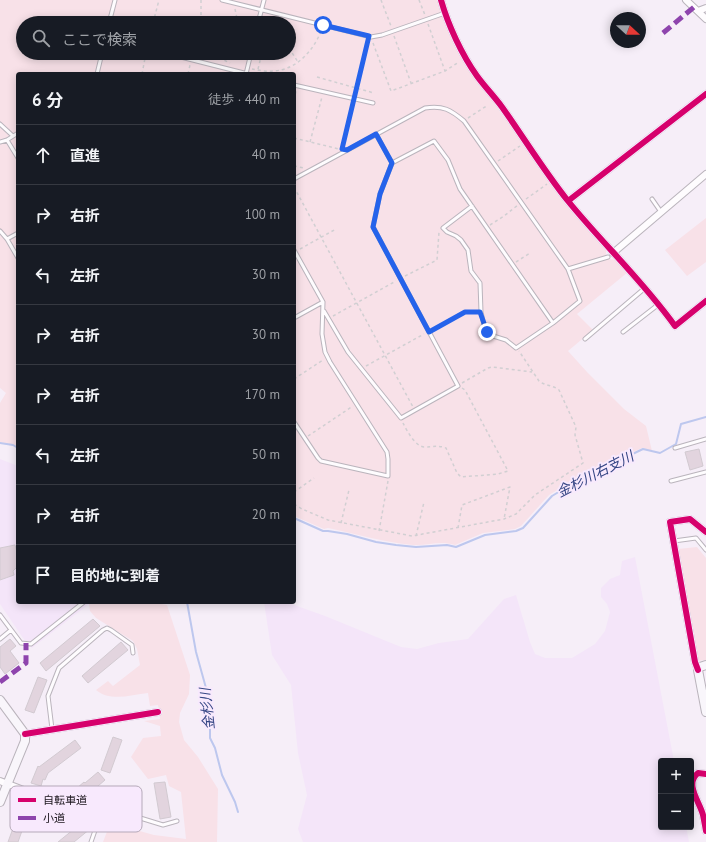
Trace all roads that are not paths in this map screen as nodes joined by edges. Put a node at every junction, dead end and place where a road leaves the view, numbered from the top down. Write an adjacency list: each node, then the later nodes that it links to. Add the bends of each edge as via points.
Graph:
1 (115, 0): 10 (lane)
2 (222, 0): 7 (lane)
3 (264, 0): 7 (lane)
4 (441, 0): 9 (street)
5 (686, 0): 8 (street)
6 (706, 8): 8 (street)
7 (262, 10): 11 (lane); 12 (lane)
8 (698, 11): 14 (street)
9 (445, 13): 13 (lane, via 370,37); 35 (street, via 454,36 476,75 498,101)
10 (111, 16)
11 (260, 16)
12 (286, 16)
13 (296, 18)
14 (706, 19)
15 (100, 60): 18 (lane)
16 (192, 60): 19 (lane)
17 (249, 60): 20 (lane)
18 (97, 72)
19 (238, 72)
20 (246, 72)
21 (296, 85): 23 (lane)
22 (706, 94): 35 (street)
23 (373, 103)
24 (0, 124): 27 (lane)
25 (16, 134): 27 (lane)
26 (376, 134): 31 (lane); 33 (lane); 45 (lane, via 425,108 443,108 452,112 464,121)
27 (13, 136): 28 (lane)
28 (7, 140): 29 (lane); 30 (lane)
29 (0, 142)
30 (16, 155)
31 (392, 163): 36 (lane, via 434,141 448,160 460,189); 50 (lane, via 380,194 373,227 458,386 401,418 348,352)
32 (706, 174): 37 (street)
33 (296, 178)
34 (652, 199): 37 (lane)
35 (568, 201): 41 (street)
36 (472, 206): 52 (lane); 52 (lane, via 443,228 461,240 468,250 471,271 480,283 480,312 487,332 506,340 516,348)
37 (661, 212): 41 (street)
38 (0, 231): 40 (lane)
39 (16, 234): 40 (lane)
40 (8, 239): 42 (lane)
41 (613, 253): 46 (street)
42 (16, 254)
43 (296, 255): 48 (lane)
44 (608, 257): 45 (lane)
45 (568, 269): 52 (lane, via 580,301)
46 (645, 288): 49 (street); 54 (lane)
47 (706, 301): 49 (street, via 675,326)
48 (323, 302): 50 (lane); 51 (lane)
49 (659, 304): 53 (lane)
50 (324, 311): 55 (lane, via 322,334 325,352 386,452 388,476 321,461)
51 (296, 317)
52 (553, 322)
53 (623, 332)
54 (585, 339)
55 (296, 425)
56 (706, 439): 57 (lane)
57 (675, 448)
58 (706, 472): 59 (lane)
59 (671, 481)
60 (706, 532): 61 (street, via 690,519 670,522)
61 (674, 541): 62 (lane, via 696,538); 69 (street)
62 (706, 550)
63 (81, 604): 65 (lane, via 31,644 22,643)
64 (0, 615): 65 (lane)
65 (11, 630): 66 (lane)
66 (0, 638)
67 (133, 654): 73 (lane, via 132,645 107,628 59,668 48,696)
68 (706, 666): 69 (street)
69 (698, 670): 72 (street)
70 (0, 700): 74 (street)
71 (158, 712): 73 (street)
72 (706, 712)
73 (52, 729): 74 (street)
74 (26, 734): 76 (street, via 25,741)
75 (706, 774): 81 (street, via 698,774 692,783)
76 (4, 782): 77 (street); 78 (street)
77 (14, 786)
78 (0, 802)
79 (142, 819): 80 (lane, via 163,825)
80 (177, 821)
81 (706, 831)
82 (94, 832): 83 (lane)
83 (91, 842)

